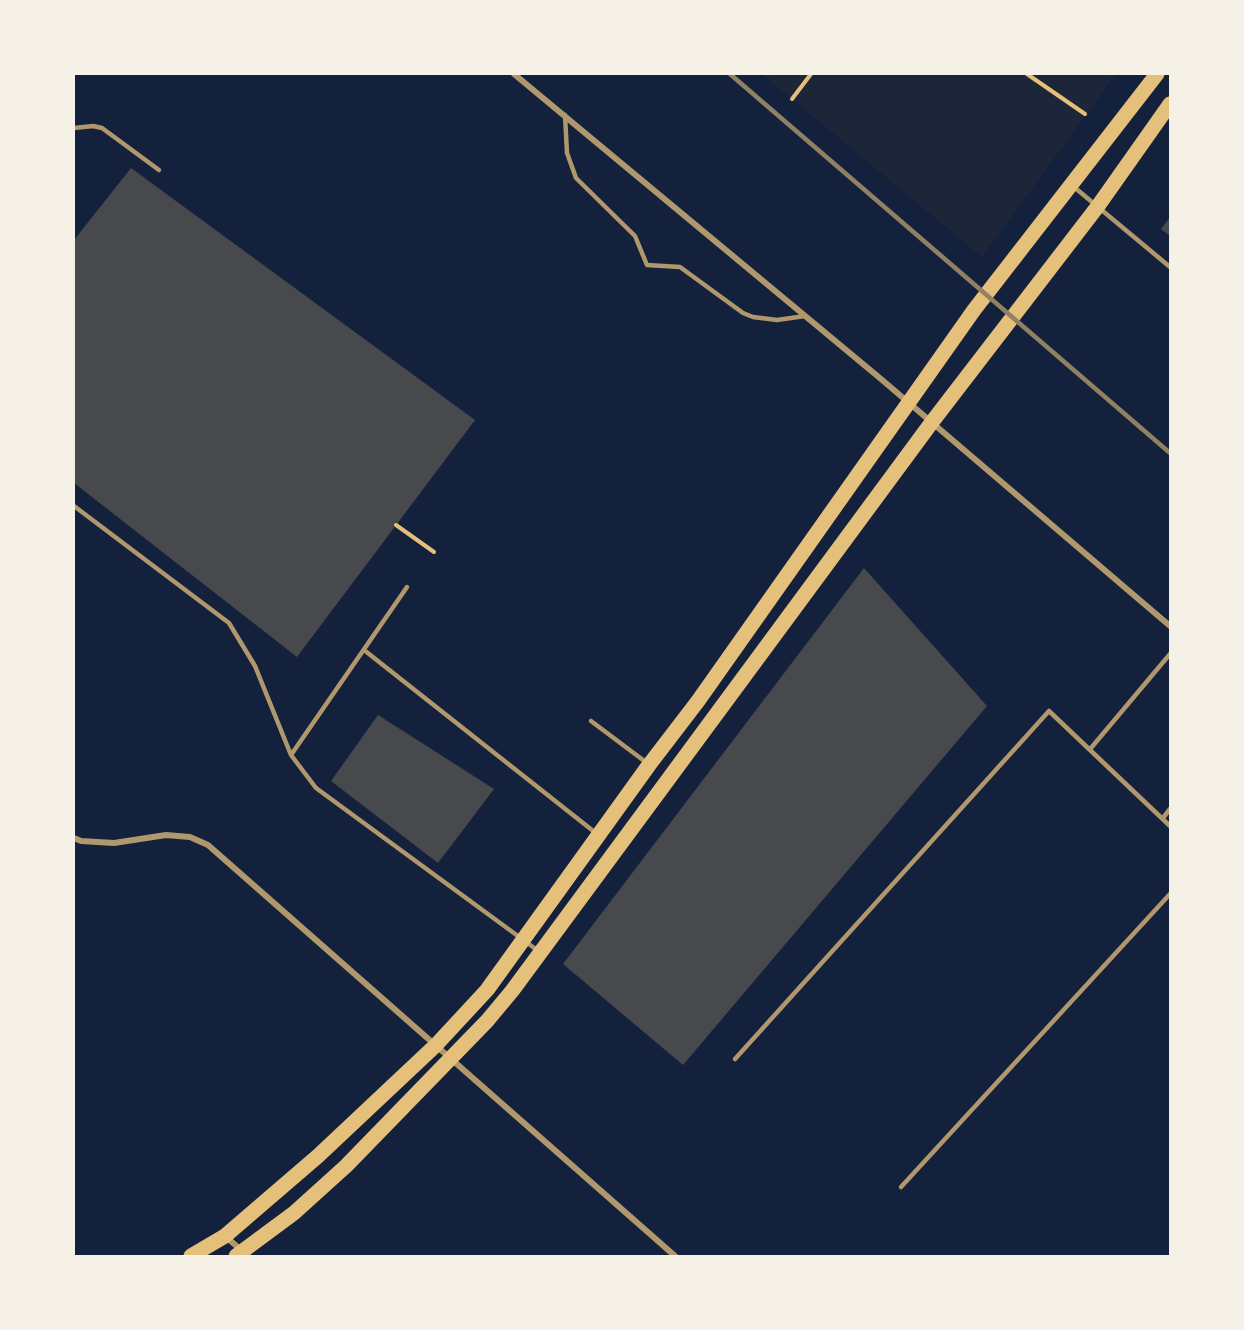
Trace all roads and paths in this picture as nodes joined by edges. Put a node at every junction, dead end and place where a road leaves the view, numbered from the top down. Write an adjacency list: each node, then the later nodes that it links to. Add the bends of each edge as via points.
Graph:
1 (514, 74): 8 (street)
2 (811, 74): 5 (path)
3 (1027, 74): 7 (path)
4 (1157, 74): 11 (main road)
5 (792, 99)
6 (1170, 104): 12 (main road)
7 (1085, 114)
8 (565, 115): 14 (street); 14 (lane, via 567,153 576,178 635,236 647,265 680,267 753,317 777,320)
9 (74, 128): 10 (lane, via 102,128)
10 (159, 170)
11 (1072, 185): 12 (lane); 15 (main road)
12 (1098, 206): 13 (lane); 16 (main road)
13 (1170, 267)
14 (806, 316): 15 (street)
15 (908, 401): 16 (street); 27 (main road, via 699,701)
16 (932, 422): 21 (street); 35 (main road)
17 (74, 506): 26 (lane, via 229,623 255,666)
18 (396, 525): 19 (path)
19 (434, 552)
20 (407, 587): 22 (lane)
21 (1170, 626)
22 (364, 650): 26 (lane); 31 (lane)
23 (1170, 654): 25 (lane)
24 (591, 721): 27 (lane)
25 (1091, 748): 29 (lane); 38 (lane, via 1049,711)
26 (291, 755): 34 (lane, via 316,788 337,806)
27 (649, 765): 31 (main road)
28 (1170, 809): 29 (lane)
29 (1163, 818): 30 (lane)
30 (1170, 826)
31 (598, 835): 34 (main road)
32 (74, 838): 36 (street, via 114,843 166,835 190,837 208,845)
33 (1170, 894): 39 (lane)
34 (523, 940): 35 (lane); 36 (main road, via 487,990)
35 (542, 954): 37 (main road, via 487,1022)
36 (435, 1046): 37 (street); 40 (main road, via 318,1156)
37 (450, 1059): 41 (main road, via 346,1166); 43 (street)
38 (735, 1059)
39 (901, 1187)
40 (225, 1236): 41 (street); 42 (main road)
41 (242, 1255)
42 (191, 1257)
43 (675, 1257)

